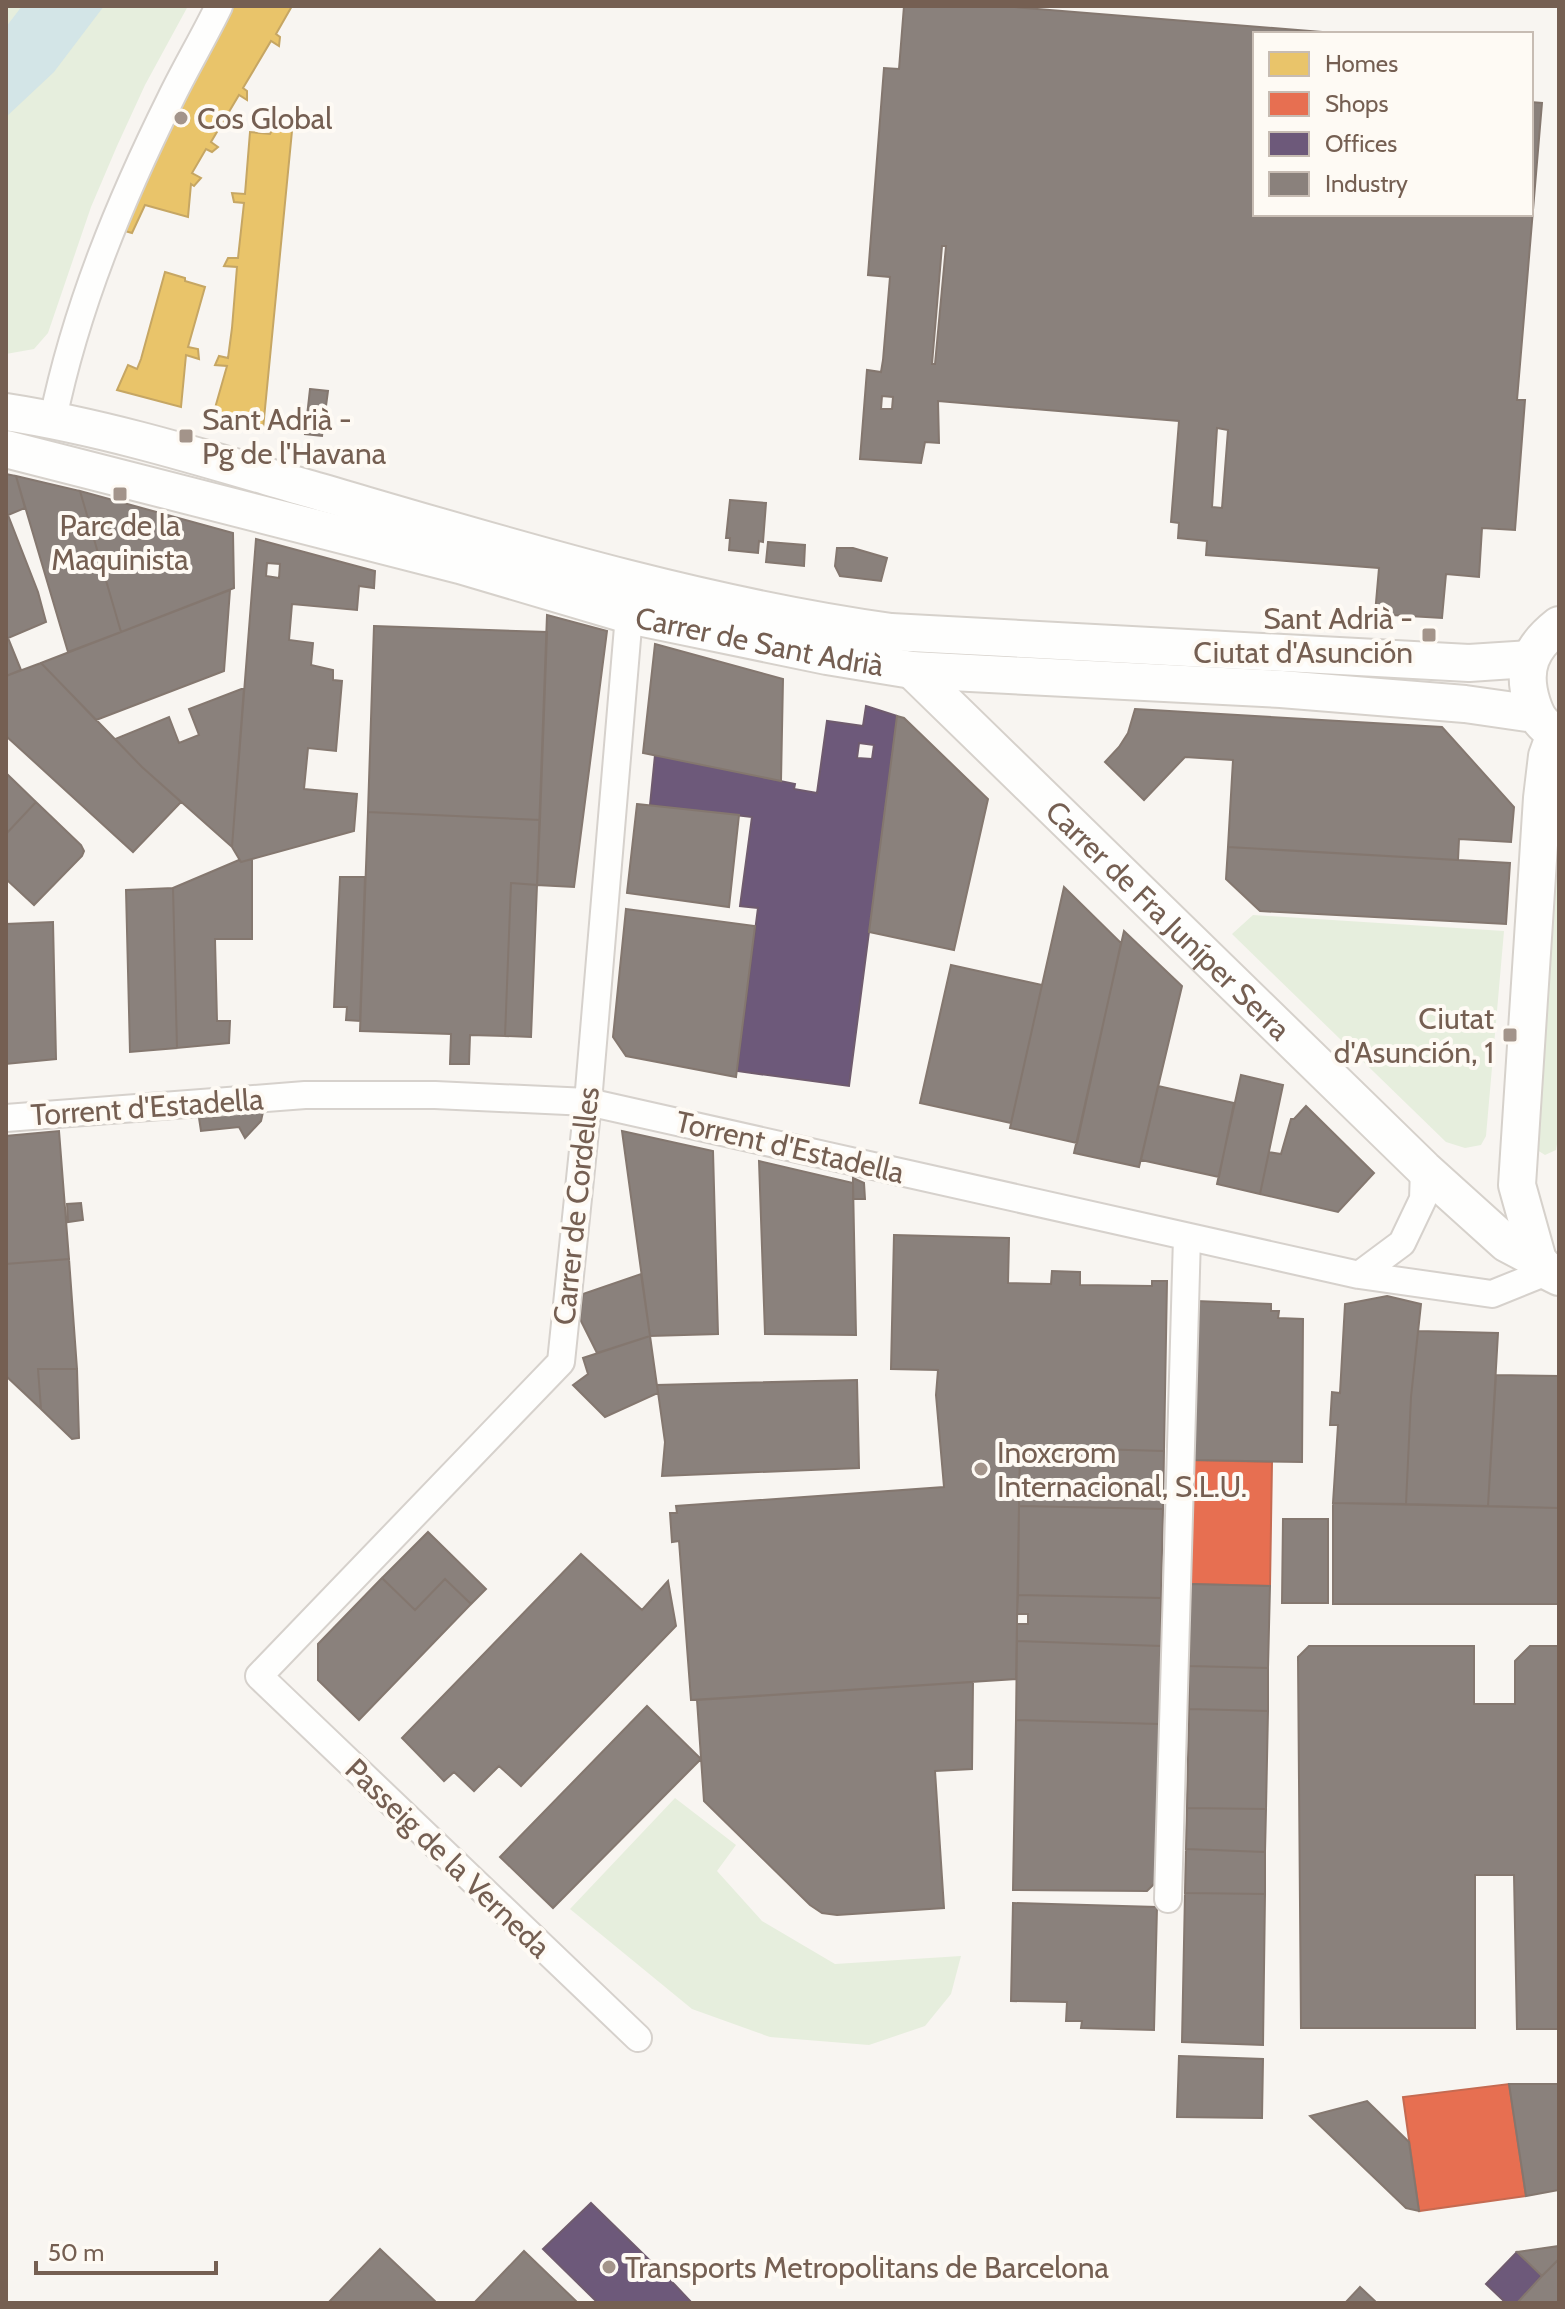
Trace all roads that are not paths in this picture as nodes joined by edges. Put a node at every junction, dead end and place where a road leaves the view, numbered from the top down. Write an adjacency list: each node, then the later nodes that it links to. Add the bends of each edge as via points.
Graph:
1 (219, 6): 3 (street, via 110,234 74,331)
2 (6, 412): 3 (street, Carrer de Sant Adrià)
3 (53, 419): 5 (street); 8 (street, Carrer de Sant Adrià, via 494,543 814,622 891,632 1469,663)
4 (6, 449): 5 (street, Carrer de Sant Adrià)
5 (45, 458): 6 (street, Carrer de Sant Adrià, via 460,565)
6 (629, 615): 9 (street, Carrer de Sant Adrià); 11 (street, Carrer de Cordelles)
7 (1559, 625): 8 (street)
8 (1530, 659): 10 (street, via 1526,685)
9 (912, 670): 10 (street, Carrer de Sant Adrià, via 1465,704); 13 (street, Carrer de Fra Juníper Serra)
10 (1550, 728): 15 (street, via 1517,1185)
11 (588, 1102): 12 (street, Torrent d'Estadella, via 305,1095); 14 (street, Torrent d'Estadella); 17 (street, Carrer de Cordelles, via 561,1362)
12 (6, 1118)
13 (1424, 1169): 15 (street, Carrer de Fra Juníper Serra, via 1506,1243); 16 (street, via 1423,1199 1402,1243)
14 (1187, 1237): 16 (street, Torrent d'Estadella); 18 (street)
15 (1551, 1269): 16 (street, Torrent d'Estadella, via 1492,1294)
16 (1359, 1275)
17 (259, 1676): 19 (street, Passeig de la Verneda)
18 (1168, 1899)
19 (638, 2038)

